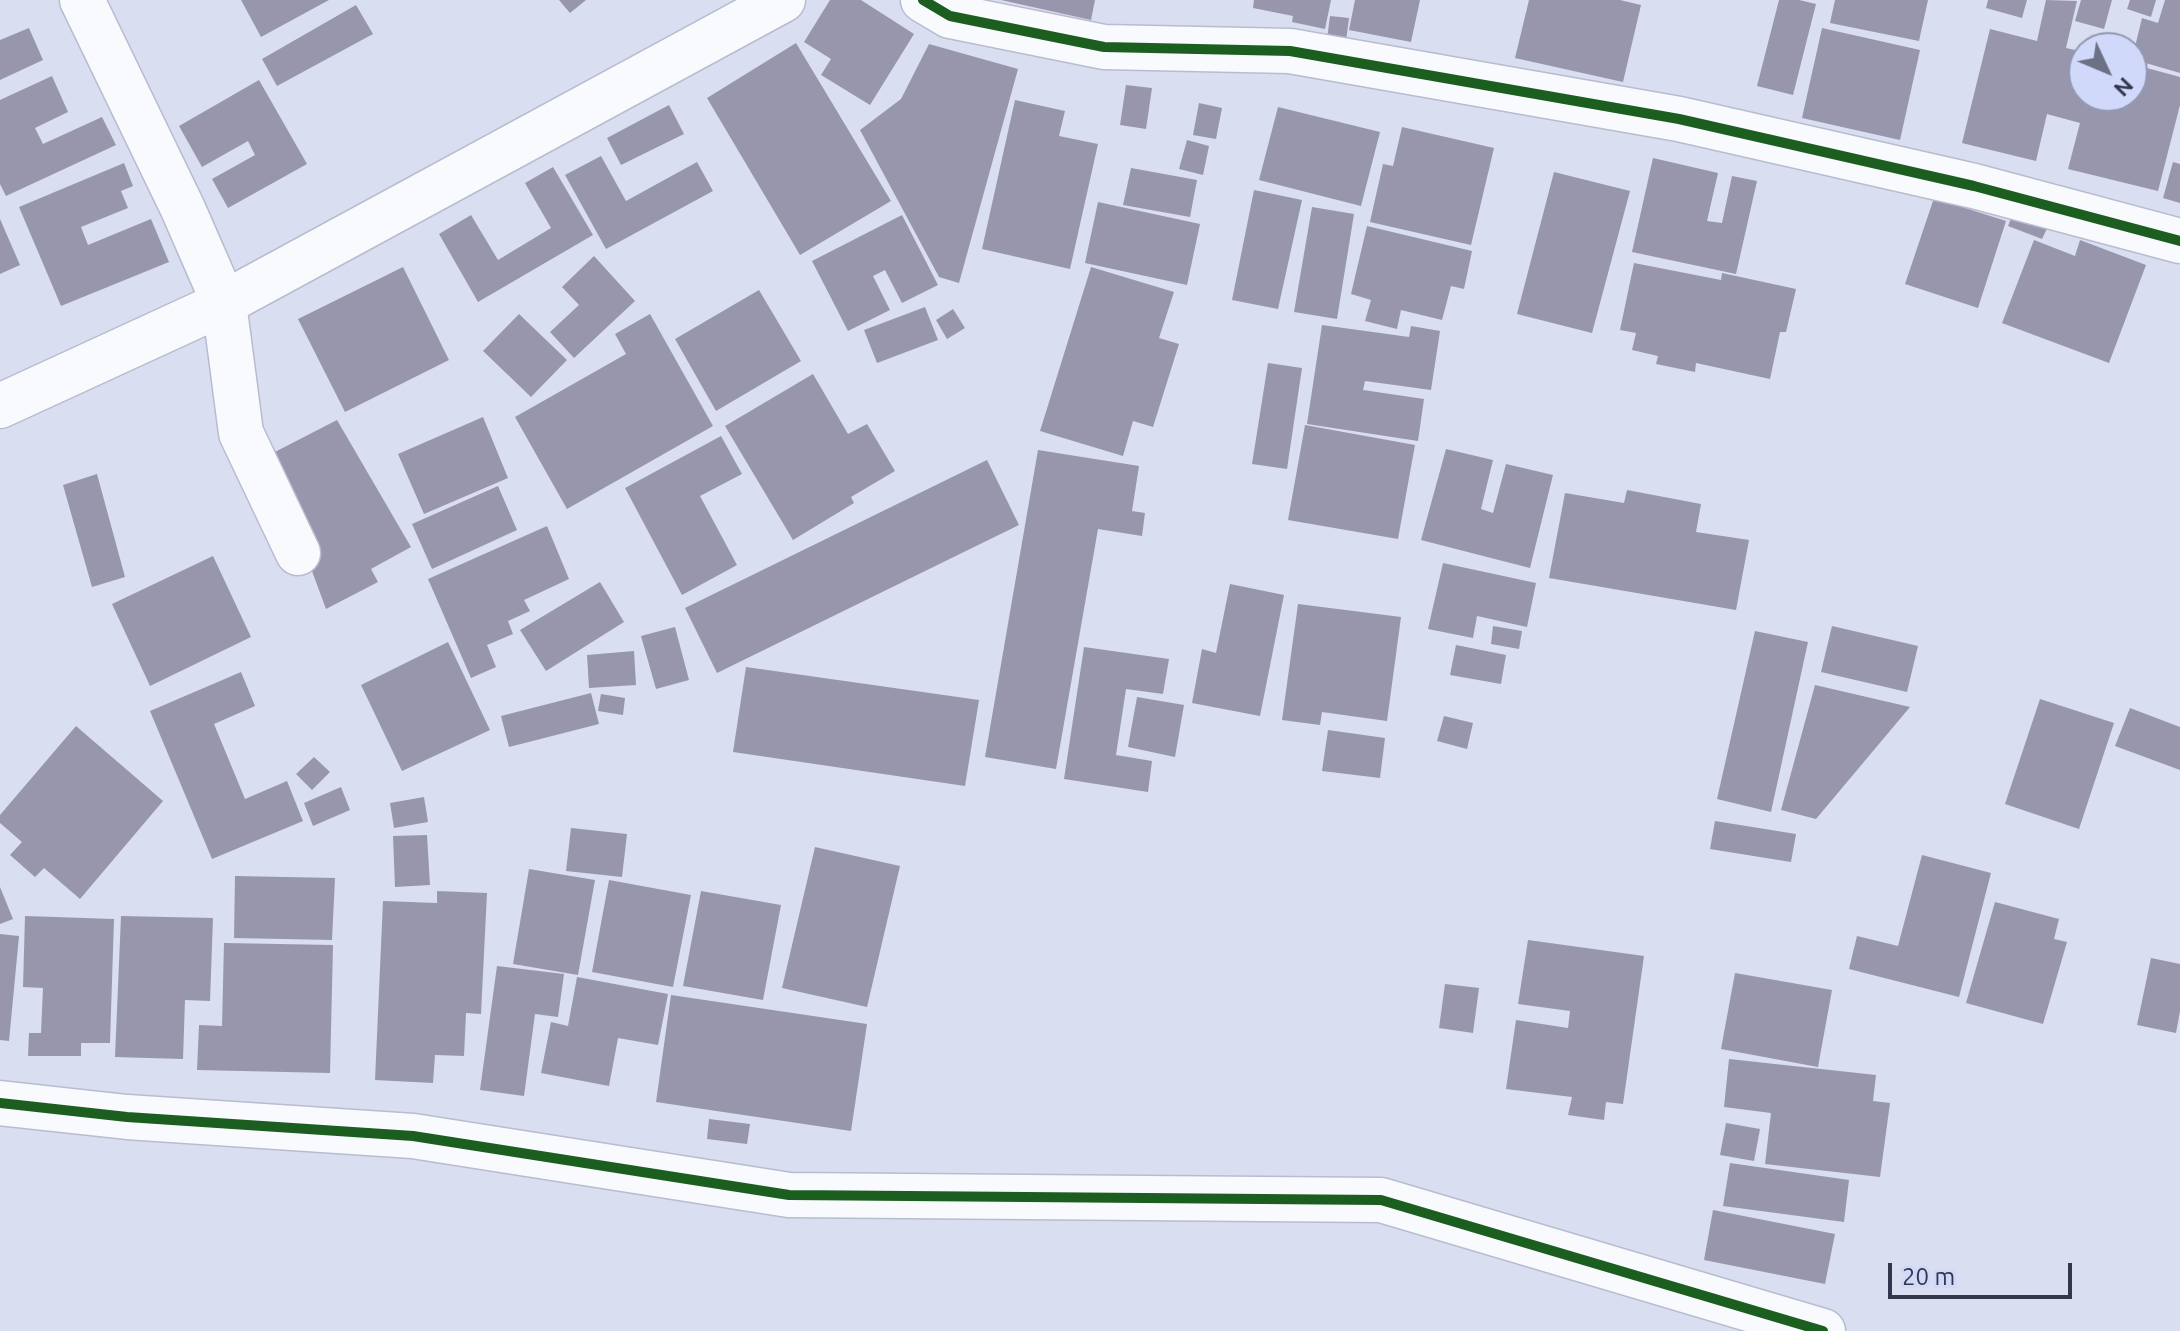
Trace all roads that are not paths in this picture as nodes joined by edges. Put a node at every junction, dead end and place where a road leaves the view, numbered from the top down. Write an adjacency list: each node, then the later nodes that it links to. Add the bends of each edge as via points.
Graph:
1 (82, 0): 5 (street)
2 (783, 0): 5 (street)
3 (923, 0): 4 (street, via 950,16 1104,47 1290,51 1679,119 1974,186)
4 (2180, 241)
5 (224, 303): 6 (street); 7 (street, via 241,433)
6 (0, 406)
7 (298, 553)
8 (0, 1103): 9 (street, via 413,1136 789,1195 1381,1200)
9 (1823, 1331)

